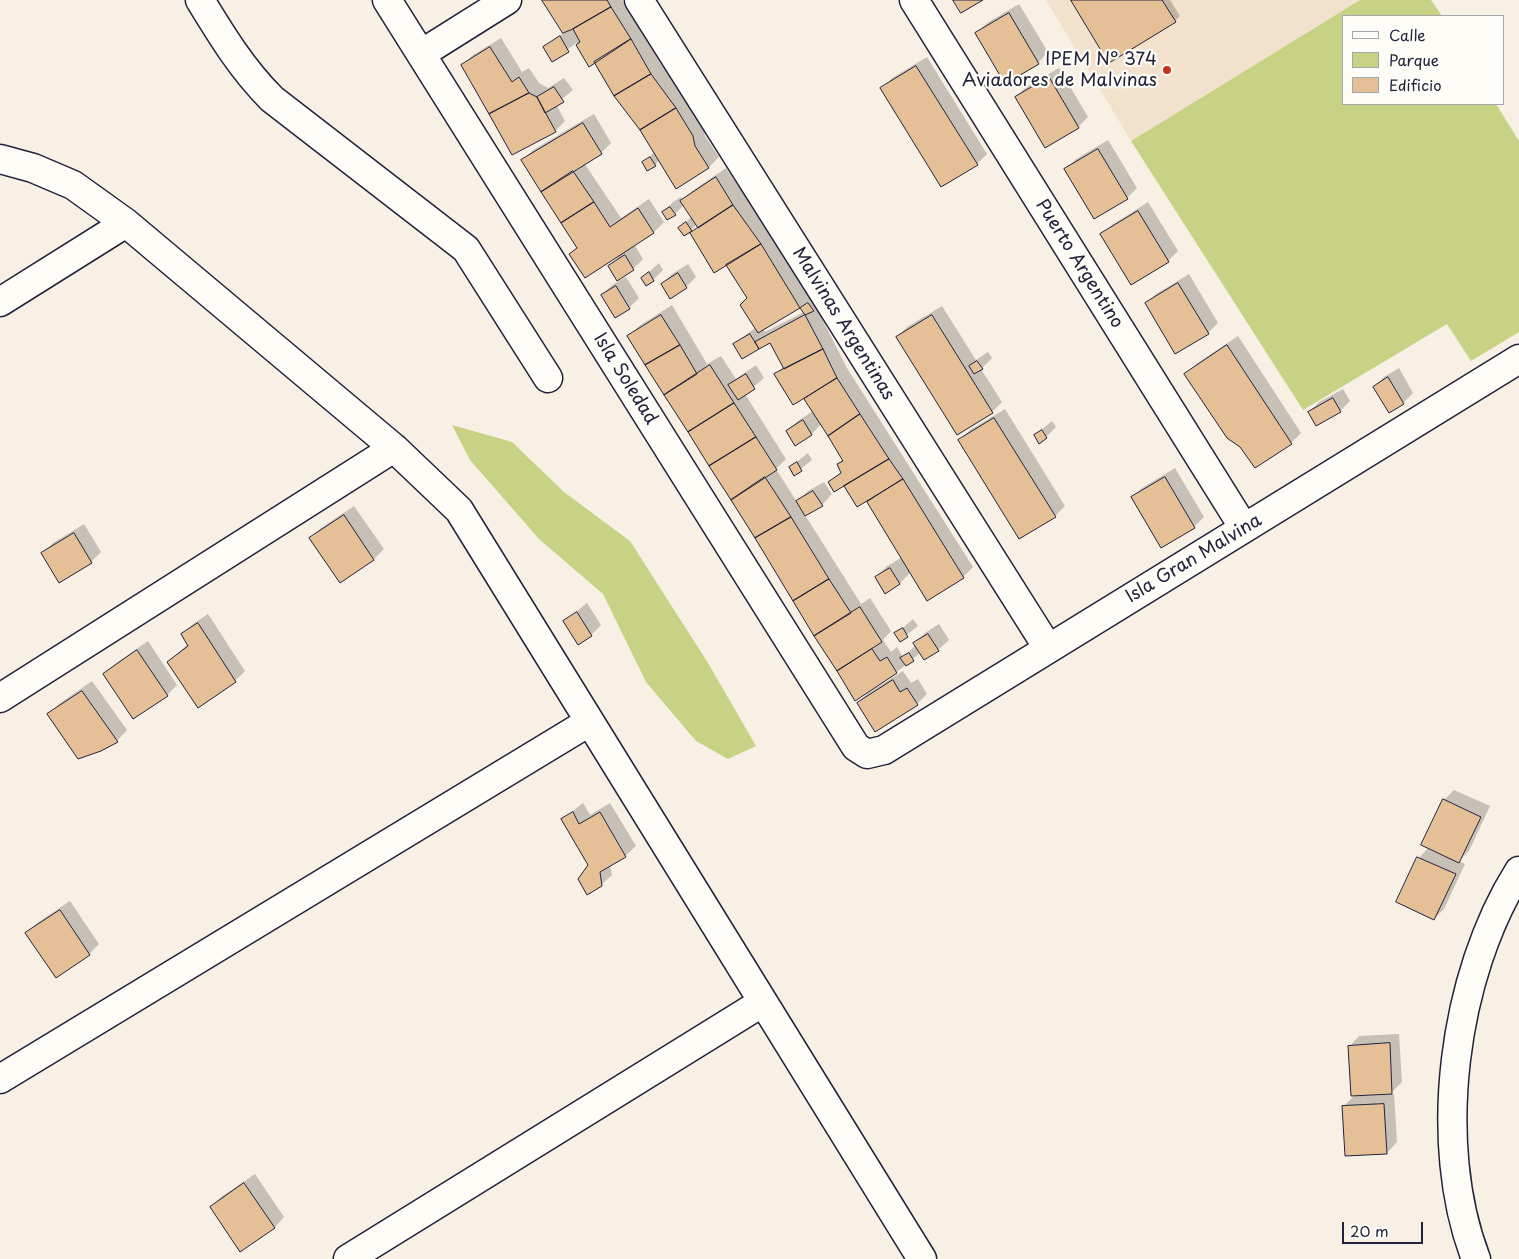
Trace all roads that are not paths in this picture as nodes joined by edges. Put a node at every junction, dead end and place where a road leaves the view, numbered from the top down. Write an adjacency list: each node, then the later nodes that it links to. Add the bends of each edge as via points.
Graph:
1 (200, 0): 11 (street, via 233,54 272,99 466,249)
2 (388, 0): 6 (street, Isla Soledad)
3 (507, 0): 6 (street)
4 (639, 0): 14 (street, Malvinas Argentinas)
5 (914, 0): 13 (street, Puerto Argentino)
6 (421, 54): 17 (street, Isla Soledad, via 850,739)
7 (0, 159): 8 (street, via 33,168 73,185)
8 (126, 223): 9 (street); 12 (street)
9 (0, 302)
10 (1519, 359): 13 (street, Isla Gran Malvina)
11 (548, 378)
12 (394, 448): 15 (street); 16 (street, via 459,510)
13 (1244, 528): 14 (street, Isla Gran Malvina)
14 (1048, 648): 17 (street, Isla Gran Malvina, via 884,750)
15 (0, 698)
16 (589, 722): 19 (street); 20 (street)
17 (867, 754)
18 (1519, 871): 23 (street, via 1510,884 1480,953 1464,1007 1456,1055 1453,1113 1456,1178)
19 (763, 1002): 21 (street); 22 (street)
20 (0, 1079)
21 (348, 1259)
22 (922, 1259)
23 (1476, 1259)

